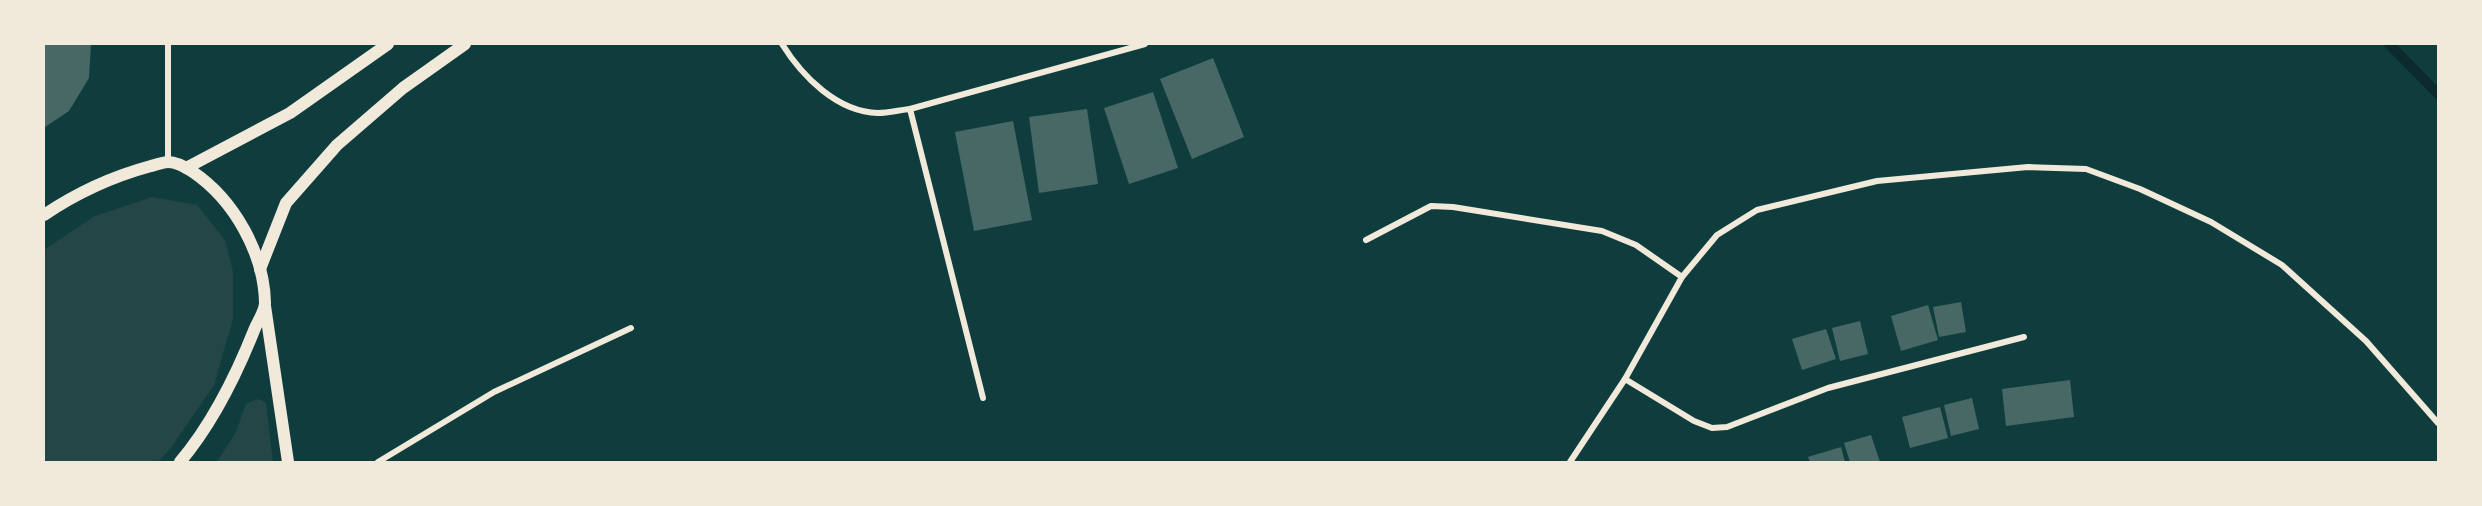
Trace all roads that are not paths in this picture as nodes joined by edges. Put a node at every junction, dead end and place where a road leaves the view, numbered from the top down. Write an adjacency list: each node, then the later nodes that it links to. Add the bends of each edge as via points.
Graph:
1 (168, 44): 7 (street)
2 (388, 44): 8 (main road, via 290,113)
3 (465, 44): 11 (main road, via 403,88 337,145 286,203)
4 (782, 44): 6 (street, via 795,64 824,92 848,106 876,113)
5 (1145, 44): 6 (street)
6 (910, 109): 17 (street)
7 (168, 162): 8 (main road); 9 (main road, via 128,172)
8 (186, 168): 11 (main road, via 225,201 244,230)
9 (44, 215)
10 (1366, 240): 12 (street, via 1431,206 1453,207 1602,231 1636,245)
11 (260, 268): 13 (main road)
12 (1682, 277): 16 (street); 18 (street, via 1717,235 1757,210 1877,181 2028,167 2086,169 2211,222 2282,265 2366,341)
13 (265, 305): 19 (main road, via 241,364 199,440); 20 (main road)
14 (631, 328): 21 (street, via 495,392)
15 (2024, 337): 16 (street, via 1827,388 1727,427 1712,429)
16 (1625, 379): 22 (street)
17 (983, 398)
18 (2439, 423)
19 (180, 462)
20 (288, 462)
21 (378, 462)
22 (1570, 462)

